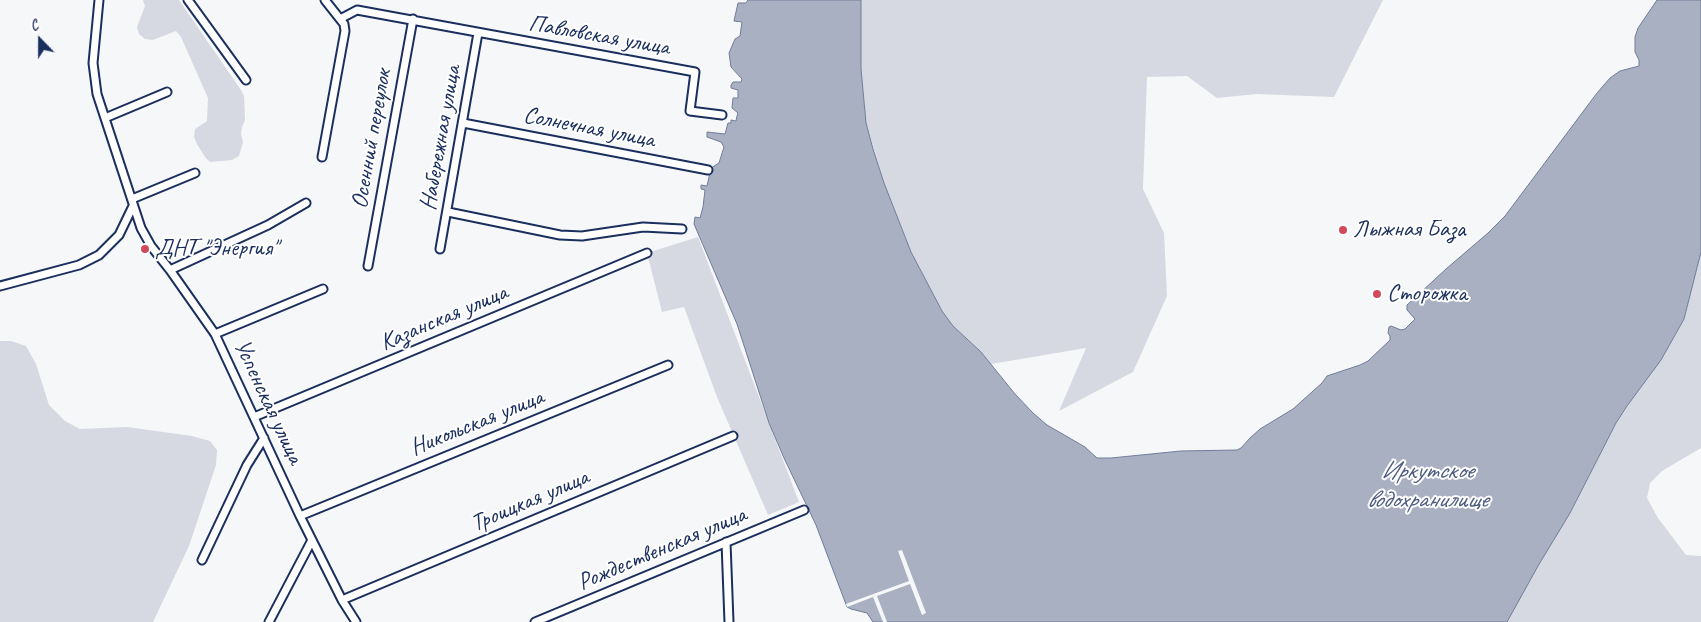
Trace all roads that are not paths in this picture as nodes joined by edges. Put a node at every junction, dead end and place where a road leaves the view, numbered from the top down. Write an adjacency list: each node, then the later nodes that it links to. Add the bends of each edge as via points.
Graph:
1 (99, 0): 10 (street, Успенская улица, via 93,63 97,94)
2 (188, 0): 7 (street)
3 (325, 0): 4 (street)
4 (340, 19): 5 (street, Павловская улица, via 357,10); 12 (street, via 344,31)
5 (413, 19): 6 (street, Павловская улица); 21 (street, Осенний переулок)
6 (478, 33): 9 (street, Павловская улица, via 695,72 690,111); 11 (street, Набережная улица)
7 (246, 80)
8 (167, 92): 10 (street)
9 (722, 115)
10 (105, 118): 15 (street, Успенская улица)
11 (463, 123): 13 (street, Солнечная улица); 17 (street, Набережная улица)
12 (322, 157)
13 (708, 170)
14 (195, 173): 15 (street)
15 (133, 203): 22 (street, Успенская улица, via 141,228); 23 (street, via 118,235 99,255 79,265)
16 (306, 203): 22 (street, via 268,225)
17 (448, 212): 18 (street, via 560,235 582,236 643,227); 19 (street, Набережная улица)
18 (682, 229)
19 (440, 249)
20 (648, 253): 27 (street, Казанская улица)
21 (368, 266)
22 (170, 270): 25 (street, Успенская улица)
23 (0, 286)
24 (323, 289): 25 (street)
25 (215, 334): 27 (street, Успенская улица)
26 (668, 365): 31 (street, Никольская улица)
27 (254, 417): 29 (street, Успенская улица)
28 (733, 436): 35 (street, Троицкая улица)
29 (264, 438): 31 (street, Успенская улица); 34 (street)
30 (804, 510): 33 (street, Рождественская улица)
31 (300, 516): 32 (street, Успенская улица)
32 (312, 540): 35 (street, Успенская улица); 36 (street)
33 (726, 542): 38 (street, Рождественская улица); 39 (street)
34 (202, 560)
35 (342, 600): 37 (street, Успенская улица)
36 (269, 622)
37 (356, 622)
38 (535, 622)
39 (729, 622)

